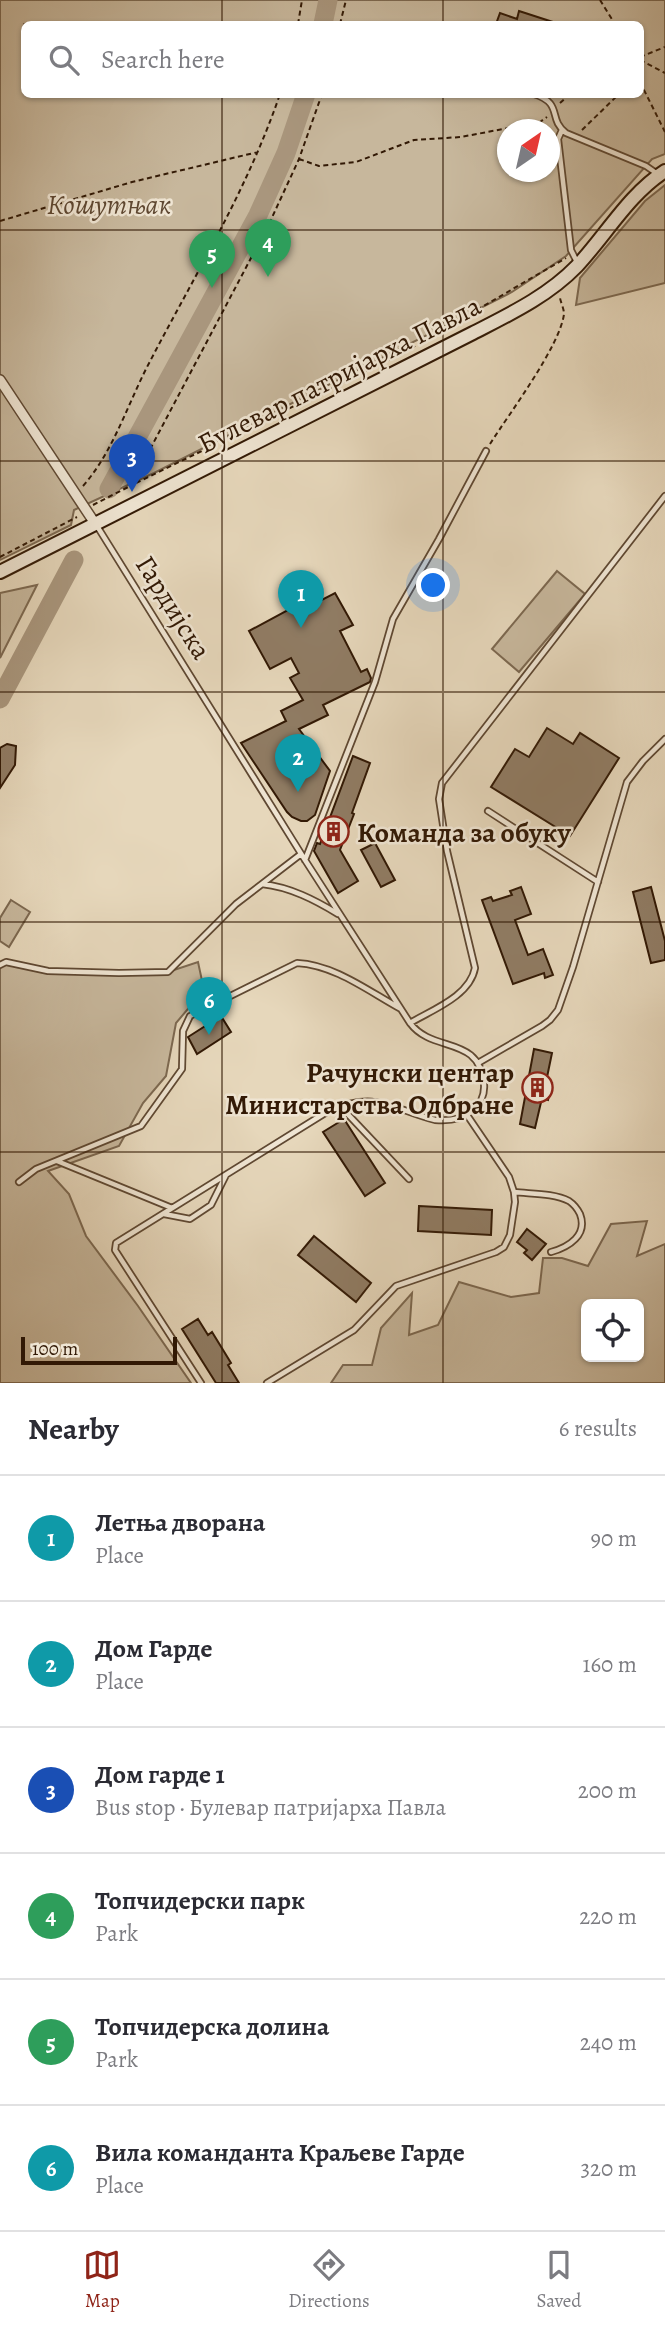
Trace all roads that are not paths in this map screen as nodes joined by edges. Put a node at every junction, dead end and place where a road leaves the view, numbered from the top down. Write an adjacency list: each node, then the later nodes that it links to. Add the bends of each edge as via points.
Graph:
1 (544, 98): 2 (lane, via 554,108)
2 (562, 130): 3 (lane); 4 (lane, via 558,139)
3 (662, 173): 4 (main road, Булевар патријарха Павла)
4 (575, 260): 8 (main road, Булевар патријарха Павла, via 556,285 495,322)
5 (0, 380): 8 (street, Гардијска)
6 (486, 451): 13 (lane, via 393,618 375,682)
7 (665, 496): 19 (lane, via 442,783 439,799 447,851 475,968 464,989)
8 (96, 525): 9 (main road, Булевар патријарха Павла); 12 (lane, Гардијска)
9 (0, 572)
10 (665, 739): 14 (lane, via 627,782)
11 (488, 811): 14 (lane)
12 (301, 854): 13 (lane, Гардијска); 15 (lane)
13 (305, 860): 16 (lane, Гардијска)
14 (598, 882): 20 (lane, via 554,1016)
15 (261, 884): 16 (lane, via 318,901); 17 (lane, via 167,972 48,971 6,962)
16 (341, 917): 18 (lane, Гардијска)
17 (0, 965)
18 (402, 1010): 19 (lane, Гардијска); 23 (lane, via 332,970 297,963 190,1016 183,1031 182,1069 141,1126)
19 (410, 1023): 20 (lane, via 420,1035 464,1049)
20 (478, 1063): 22 (lane, via 484,1088 477,1107)
21 (340, 1106): 22 (lane, via 363,1100 435,1120); 24 (lane); 25 (lane)
22 (467, 1115): 27 (lane, via 509,1177)
23 (57, 1161): 26 (lane); 28 (lane)
24 (226, 1174): 28 (lane); 29 (lane, via 211,1205 190,1219)
25 (409, 1179)
26 (19, 1182)
27 (514, 1192): 30 (lane, via 560,1197 578,1209 583,1222 579,1237); 32 (lane, via 510,1235 499,1250 396,1286 354,1330)
28 (172, 1209): 29 (lane)
29 (164, 1214): 31 (lane, via 120,1240 115,1250)
30 (551, 1252)
31 (201, 1383)
32 (267, 1383)

